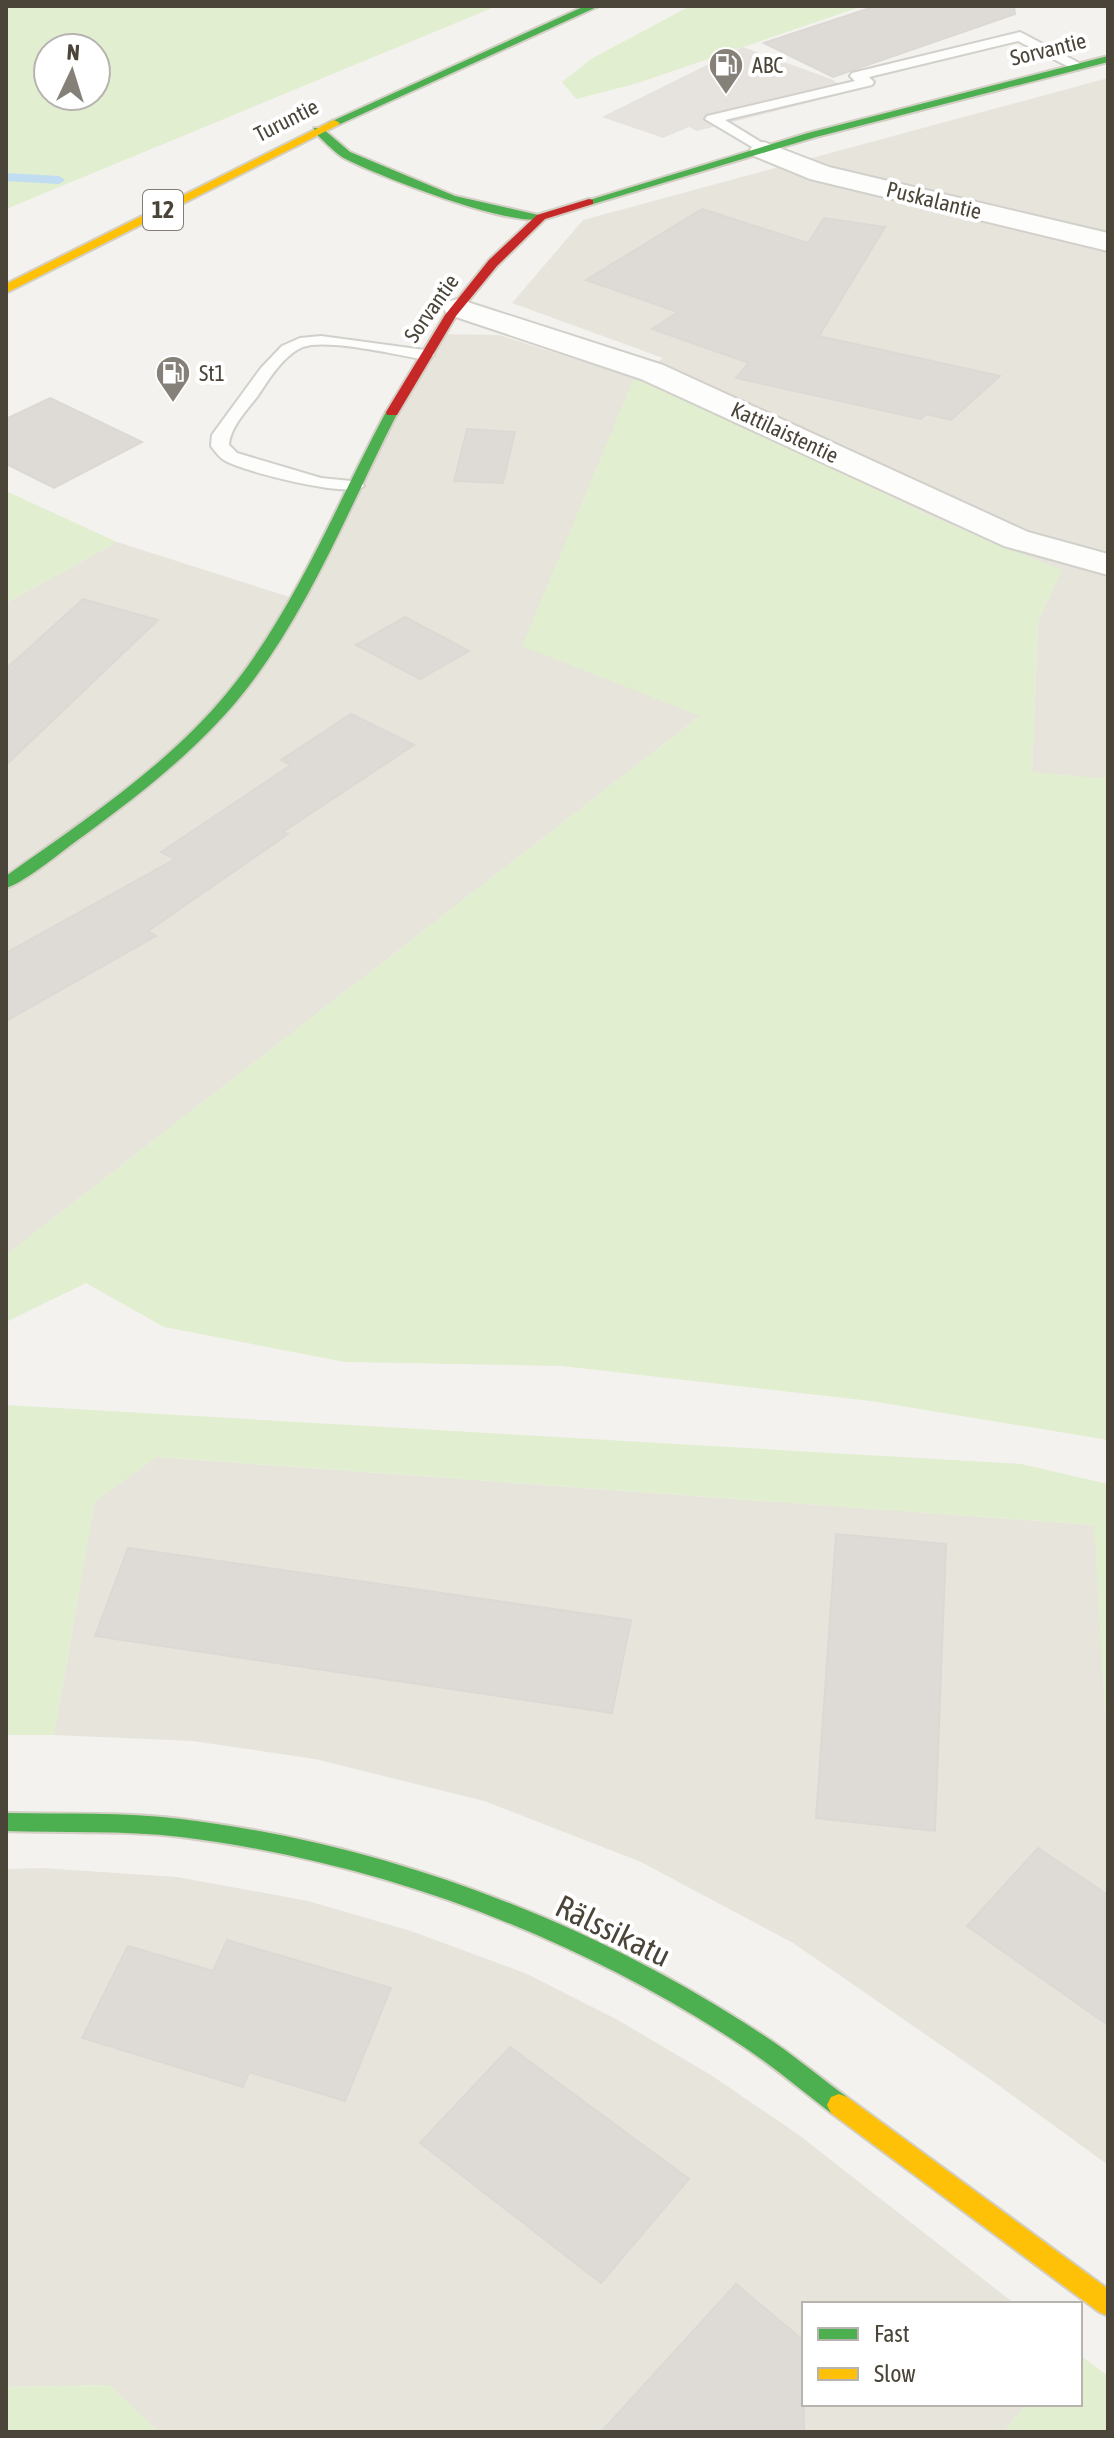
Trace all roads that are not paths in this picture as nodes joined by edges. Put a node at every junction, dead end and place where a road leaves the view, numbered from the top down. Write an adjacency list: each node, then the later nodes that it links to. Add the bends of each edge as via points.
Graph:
1 (594, 6): 4 (main road, Turuntie / 12)
2 (1108, 59): 3 (main road, Sorvantie)
3 (1078, 66): 6 (main road, Sorvantie); 6 (lane, via 1020,36 857,76 867,82 712,119)
4 (318, 130): 5 (main road); 8 (main road, via 346,154 451,198); 10 (main road, Turuntie / 12)
5 (349, 135)
6 (764, 150): 8 (main road, Sorvantie); 9 (street, Puskalantie, via 820,173)
7 (498, 191): 8 (main road)
8 (541, 217): 11 (main road, Sorvantie, via 511,242)
9 (1108, 242)
10 (6, 289)
11 (458, 308): 12 (main road, Sorvantie); 14 (street, Kattilaistentie, via 652,372 1003,534)
12 (426, 355): 13 (main road, Sorvantie); 13 (lane, via 322,340 298,342 221,435 220,446 231,457 320,483)
13 (355, 486): 15 (main road, Sorvantie, via 296,599 233,695 156,769)
14 (1108, 565)
15 (6, 883)
16 (6, 1822): 17 (main road, Rälssikatu, via 180,1828 323,1853 481,1901 606,1957 742,2033)
17 (1108, 2304)

